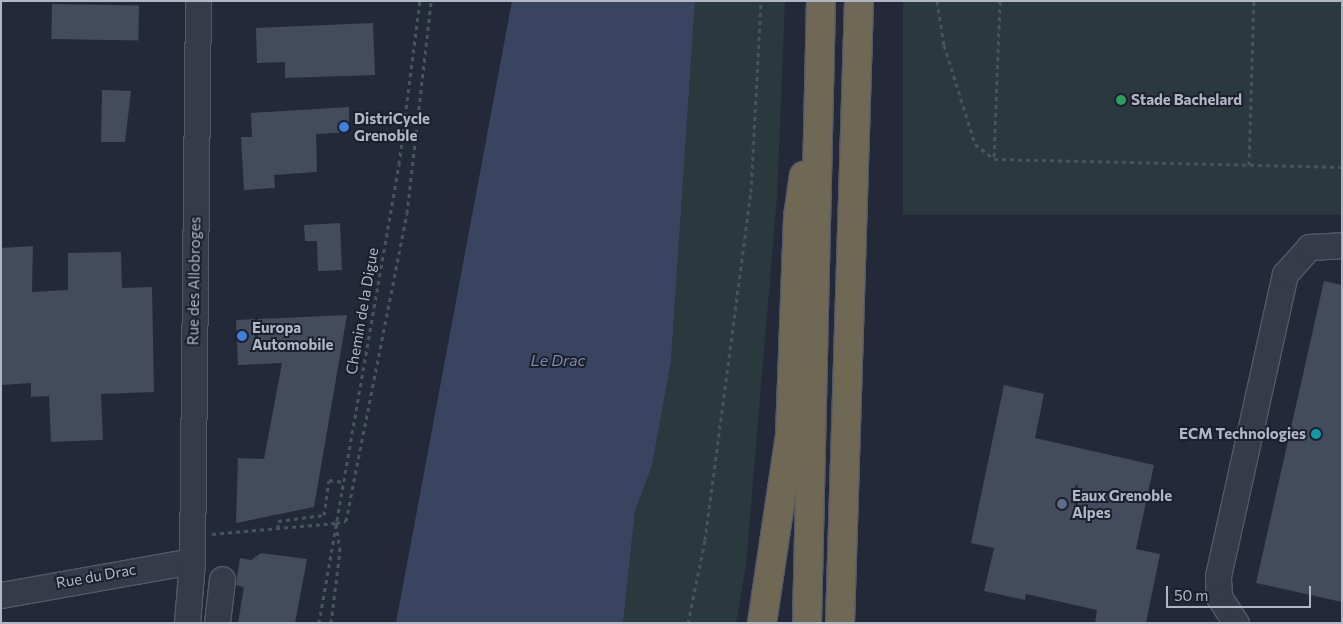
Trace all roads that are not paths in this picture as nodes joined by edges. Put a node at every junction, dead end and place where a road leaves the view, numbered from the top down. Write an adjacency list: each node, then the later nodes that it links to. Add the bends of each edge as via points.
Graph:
1 (198, 1): 6 (street, Rue des Allobroges)
2 (821, 1): 4 (highway)
3 (859, 1): 13 (highway)
4 (819, 74): 11 (highway, via 798,217 790,436); 12 (highway)
5 (1342, 245): 14 (street, via 1309,247 1285,274 1218,576 1219,597)
6 (192, 560): 8 (street, Rue du Drac); 9 (street, Rue des Allobroges)
7 (222, 578): 10 (street)
8 (1, 595)
9 (187, 623)
10 (217, 623)
11 (762, 623)
12 (807, 623)
13 (840, 623)
14 (1236, 623)

